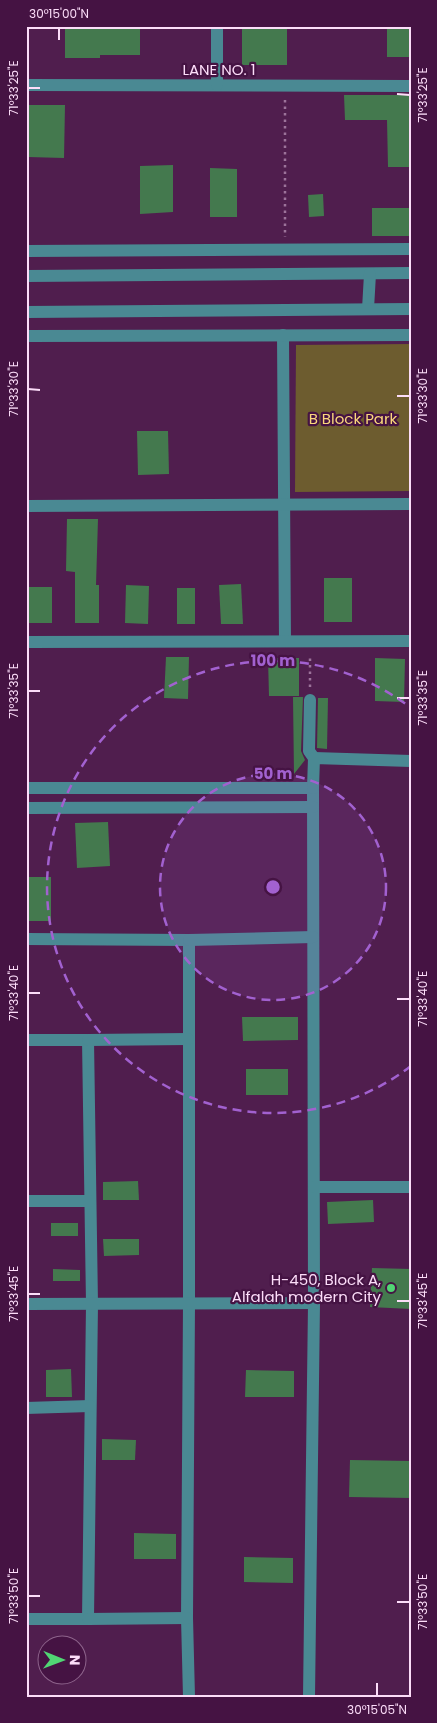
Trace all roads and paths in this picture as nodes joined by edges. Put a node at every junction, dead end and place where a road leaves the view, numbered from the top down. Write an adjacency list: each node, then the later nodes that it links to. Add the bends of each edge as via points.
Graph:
1 (217, 26): 2 (street)
2 (217, 85): 3 (street, LANE NO. 1); 4 (street, LANE NO. 1)
3 (26, 86)
4 (284, 86): 5 (street, LANE NO. 1); 8 (path)
5 (411, 86)
6 (411, 249): 8 (street)
7 (26, 250): 8 (street)
8 (285, 250)
9 (411, 273): 10 (street)
10 (370, 274): 11 (street); 12 (street)
11 (26, 276)
12 (368, 309): 13 (street); 14 (street)
13 (411, 309)
14 (26, 312)
15 (411, 335): 17 (street)
16 (26, 336): 17 (street)
17 (283, 336): 18 (street)
18 (284, 504): 19 (street); 20 (street); 21 (street)
19 (411, 504)
20 (26, 506)
21 (285, 641): 22 (street); 24 (street)
22 (311, 641): 23 (street); 25 (path)
23 (411, 641)
24 (26, 642)
25 (310, 700): 26 (street, via 309,751)
26 (314, 758): 27 (street); 29 (street)
27 (411, 760)
28 (26, 788): 29 (street)
29 (313, 788): 30 (street)
30 (313, 806): 31 (street); 32 (street)
31 (26, 808)
32 (313, 937): 34 (street); 38 (street)
33 (26, 939): 34 (street)
34 (189, 940): 35 (street)
35 (188, 1039): 37 (street); 42 (street)
36 (26, 1040): 37 (street)
37 (88, 1040): 41 (street)
38 (314, 1186): 39 (street); 43 (street)
39 (411, 1187)
40 (26, 1201): 41 (street)
41 (90, 1201): 45 (street)
42 (190, 1303): 43 (street); 45 (street); 49 (street)
43 (314, 1303): 52 (street)
44 (26, 1304): 45 (street)
45 (92, 1304): 46 (street)
46 (90, 1406): 47 (street); 50 (street)
47 (26, 1408)
48 (26, 1618): 50 (street)
49 (187, 1618): 50 (street); 51 (street)
50 (88, 1619)
51 (189, 1697)
52 (309, 1697)

